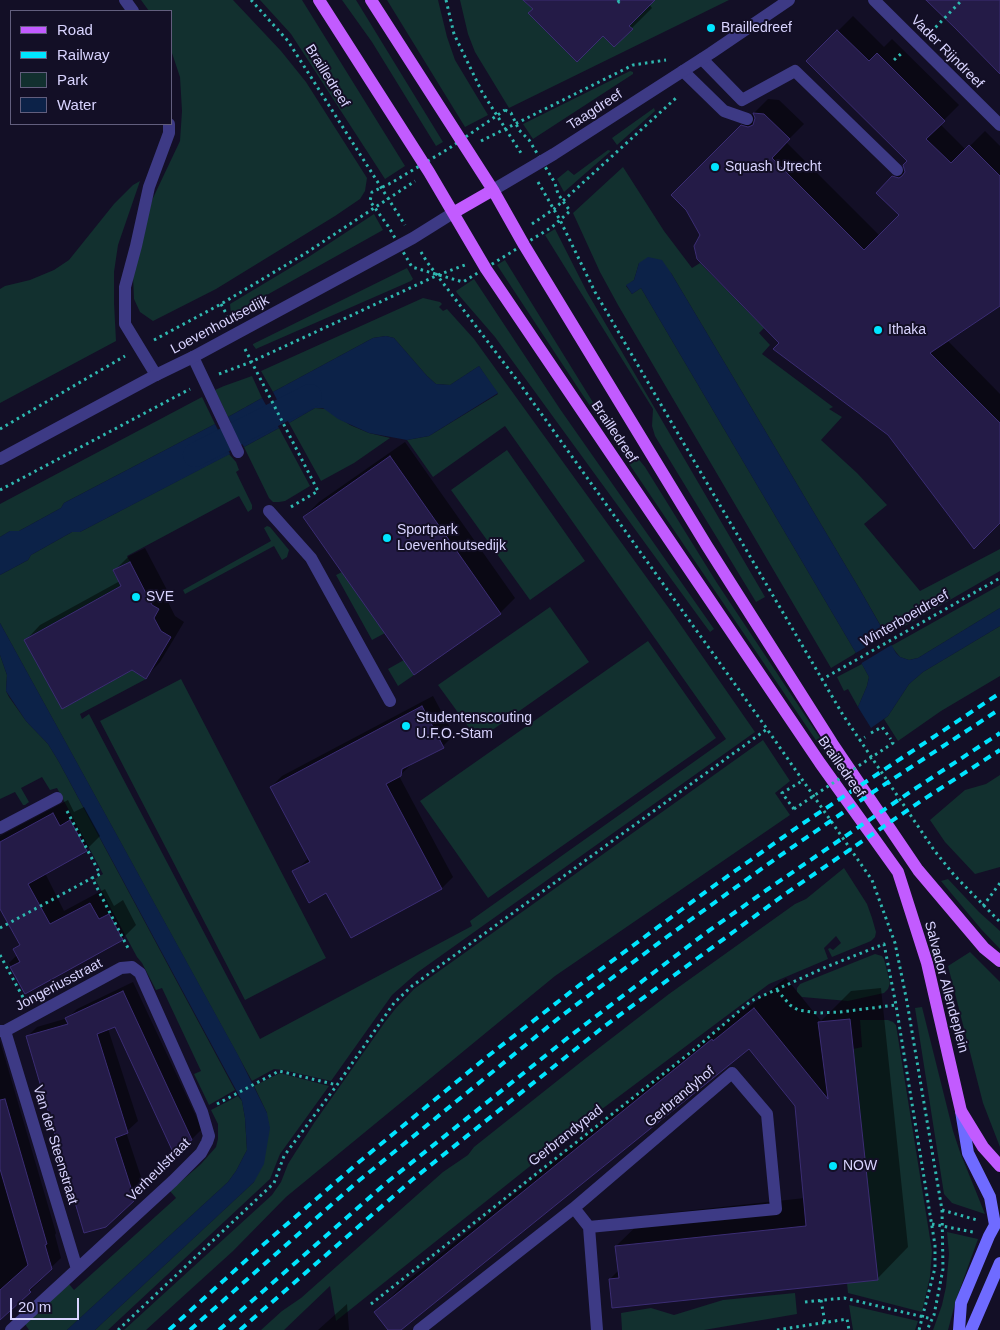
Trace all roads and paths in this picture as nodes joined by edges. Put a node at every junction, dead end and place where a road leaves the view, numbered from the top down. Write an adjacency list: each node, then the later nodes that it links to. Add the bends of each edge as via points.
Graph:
1 (251, 0): 18 (path, Brailledreef, via 288,41)
2 (319, 0): 20 (main road, Brailledreef)
3 (370, 0): 17 (main road, Brailledreef)
4 (446, 0): 9 (path, Taagdreef, via 454,34 482,92 505,128 633,64)
5 (789, 0): 10 (street, Taagdreef)
6 (874, 0): 8 (street, Vader Rijndreef)
7 (962, 0): 8 (path)
8 (918, 45): 15 (street, Vader Rijndreef)
9 (672, 59)
10 (702, 59): 11 (street, Taagdreef); 16 (street, via 742,100 796,71)
11 (684, 71): 12 (street); 17 (street, Taagdreef)
12 (695, 82): 13 (street, via 724,111); 19 (path)
13 (747, 119)
14 (169, 125): 24 (street, via 169,133 148,187 125,287 125,324)
15 (1000, 125)
16 (898, 170)
17 (493, 190): 20 (main road); 21 (main road, Brailledreef)
18 (388, 198): 24 (path, Loevenhoutsedijk, via 221,304)
19 (554, 209): 21 (path); 35 (path, via 595,292)
20 (453, 213): 22 (main road, Brailledreef); 25 (street, Loevenhoutsedijk)
21 (518, 234): 44 (main road, Brailledreef, via 706,546)
22 (478, 258): 23 (path); 45 (main road, Brailledreef, via 820,763)
23 (438, 275): 27 (path); 37 (path)
24 (139, 348): 26 (street); 29 (path, Loevenhoutsedijk)
25 (193, 358): 26 (street, Loevenhoutsedijk); 27 (street)
26 (156, 375): 31 (street, Loevenhoutsedijk)
27 (203, 382): 30 (street); 32 (path)
28 (268, 395): 33 (path, via 318,490)
29 (0, 429)
30 (238, 452)
31 (0, 459)
32 (0, 490)
33 (272, 514): 36 (street, via 310,558)
34 (1000, 578): 35 (path, Winterboeidreef)
35 (821, 680): 40 (path)
36 (390, 701)
37 (767, 729): 41 (path); 58 (path, via 412,986 394,1003)
38 (871, 734): 41 (path, bridge, via 882,727 892,743 794,809 782,793)
39 (865, 737): 40 (path)
40 (859, 741): 48 (path, via 934,850)
41 (802, 781): 63 (path, via 872,880 895,943 908,1002)
42 (57, 798): 43 (street); 46 (path, via 100,874)
43 (0, 828)
44 (918, 870): 52 (main road, Salvador Allendeplein, via 984,948)
45 (898, 872): 60 (main road, Salvador Allendeplein, via 927,963)
46 (92, 878): 50 (path); 53 (path, via 133,956)
47 (1000, 883): 48 (path)
48 (983, 906): 49 (path)
49 (1000, 922)
50 (0, 928)
51 (0, 955): 56 (path)
52 (1000, 961)
53 (132, 967): 56 (street, Jongeriusstraat, via 121,968); 70 (street, Verheulstraat, via 140,973 202,1112 208,1136 204,1148 194,1160)
54 (777, 990): 55 (path, via 798,1010 818,1013); 55 (path, Gerbrandypad, via 884,944); 74 (path, Gerbrandypad, via 751,1002)
55 (896, 1005): 65 (path)
56 (32, 1016): 57 (street, Jongeriusstraat)
57 (2, 1031): 70 (street, Van der Steenstraat)
58 (337, 1085): 59 (path, via 280,1071); 80 (path, via 284,1156 274,1183)
59 (230, 1097)
60 (961, 1111): 61 (main road, Salvador Allendeplein, via 983,1147); 64 (main road, Salvador Allendeplein, via 968,1153 990,1197)
61 (1000, 1166)
62 (574, 1208): 67 (street); 67 (street, Gerbrandyhof, via 732,1073 767,1114 776,1209); 81 (street, Gerbrandyhof)
63 (942, 1210): 64 (path); 66 (path)
64 (998, 1222): 68 (main road)
65 (932, 1224): 66 (path); 76 (path, via 935,1268)
66 (942, 1225): 68 (path); 77 (path, via 943,1269)
67 (589, 1227): 82 (street)
68 (989, 1236): 87 (main road, via 961,1303)
69 (1000, 1263): 75 (main road)
70 (77, 1269): 79 (street, Verheulstraat)
71 (1000, 1289): 75 (main road)
72 (821, 1300): 73 (path); 76 (path, via 844,1298); 78 (path)
73 (805, 1302)
74 (371, 1304)
75 (982, 1305): 88 (main road)
76 (923, 1317): 77 (path); 85 (path)
77 (932, 1319): 86 (path)
78 (825, 1323): 83 (path); 84 (path, via 847,1320)
79 (11, 1330)
80 (118, 1330)
81 (419, 1330)
82 (597, 1330)
83 (777, 1330)
84 (849, 1330)
85 (919, 1330)
86 (927, 1330)
87 (959, 1330)
88 (971, 1330)

